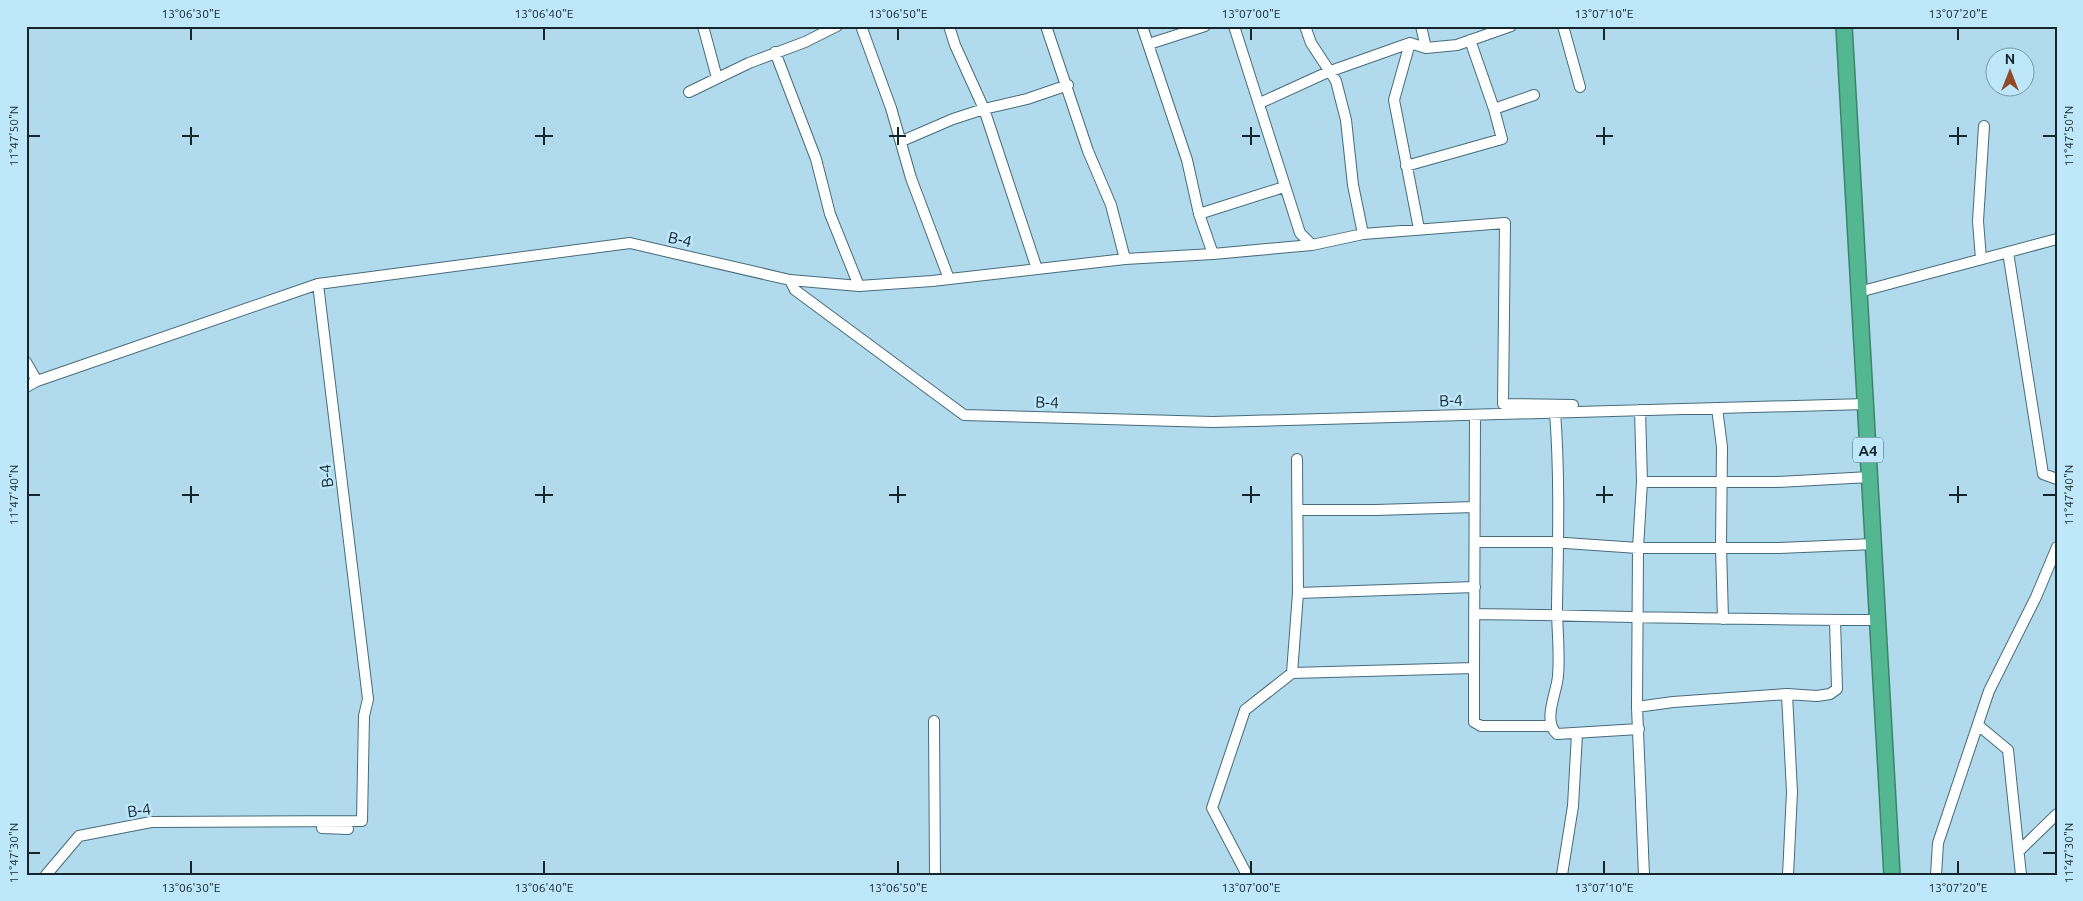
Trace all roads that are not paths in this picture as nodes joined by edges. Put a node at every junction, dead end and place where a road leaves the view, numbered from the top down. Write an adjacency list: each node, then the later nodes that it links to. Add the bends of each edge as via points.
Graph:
1 (704, 26): 20 (street)
2 (837, 26): 18 (street)
3 (861, 26): 29 (street)
4 (949, 26): 26 (street)
5 (1046, 26): 21 (street)
6 (1142, 26): 16 (street)
7 (1205, 26): 16 (street)
8 (1234, 26): 25 (street)
9 (1305, 26): 19 (street)
10 (1421, 26): 17 (street)
11 (1511, 26): 14 (street)
12 (1563, 26): 22 (street)
13 (1844, 26): 46 (highway, A4)
14 (1470, 40): 17 (street, via 1457,45); 27 (street)
15 (1410, 43): 17 (street); 19 (street); 30 (street, via 1394,100)
16 (1149, 44): 32 (street, via 1187,160)
17 (1426, 48)
18 (775, 52): 20 (street); 45 (street, via 816,159 830,214)
19 (1328, 72): 25 (street); 34 (street, via 1336,81 1346,120)
20 (717, 78): 23 (street)
21 (1068, 85): 26 (street); 39 (street, via 1088,150 1111,205)
22 (1580, 87)
23 (689, 92)
24 (1534, 95): 27 (street)
25 (1260, 103): 31 (street)
26 (984, 109): 29 (street); 41 (street)
27 (1494, 110): 30 (street, via 1502,139)
28 (1984, 126): 40 (street, via 1978,221)
29 (902, 141): 42 (street, via 911,178)
30 (1406, 166): 33 (street)
31 (1284, 187): 32 (street); 36 (street, via 1300,233)
32 (1199, 214): 38 (street)
33 (1419, 229): 34 (street); 51 (street, via 1505,223 1503,404)
34 (1363, 234): 36 (street)
35 (2057, 239): 37 (street)
36 (1312, 245): 38 (street)
37 (2008, 252): 40 (street); 57 (street, via 2043,474)
38 (1213, 254): 39 (street)
39 (1125, 259): 41 (street)
40 (1981, 259): 46 (street)
41 (1037, 269): 42 (street)
42 (949, 279): 45 (street)
43 (790, 280): 44 (street, B-4, via 630,243); 45 (street); 54 (street, B-4, via 795,290 964,414 1213,422)
44 (318, 284): 48 (street); 87 (street, B-4, via 368,699 364,716 362,821 151,822)
45 (859, 286)
46 (1859, 292): 50 (highway, A4)
47 (26, 362): 48 (street)
48 (37, 381): 49 (street)
49 (26, 387)
50 (1866, 404): 51 (street, B-4); 56 (highway, A4)
51 (1713, 408): 52 (street, B-4); 59 (street, via 1722,447)
52 (1640, 410): 53 (street, B-4); 58 (street)
53 (1555, 412): 54 (street, B-4); 63 (street)
54 (1474, 414): 60 (street)
55 (1297, 459): 61 (street)
56 (1870, 477): 59 (street); 64 (highway, A4)
57 (2057, 479)
58 (1642, 482): 59 (street); 67 (street)
59 (1721, 482): 65 (street)
60 (1474, 507): 61 (street); 62 (street)
61 (1298, 510): 69 (street)
62 (1474, 542): 63 (street); 68 (street)
63 (1558, 542): 67 (street); 71 (street)
64 (1874, 544): 65 (street); 75 (highway, A4)
65 (1721, 547): 67 (street); 73 (street)
66 (2057, 547): 82 (street, via 1989,691)
67 (1638, 548): 72 (street)
68 (1475, 587): 69 (street); 70 (street)
69 (1298, 593): 77 (street)
70 (1475, 614): 71 (street); 76 (street)
71 (1557, 615): 72 (street); 81 (street, via 1558,675)
72 (1639, 616): 73 (street); 79 (street)
73 (1723, 619): 74 (street)
74 (1835, 620): 75 (street); 78 (street, via 1837,688 1830,694 1817,696)
75 (1878, 620): 95 (highway, A4)
76 (1474, 668): 77 (street); 81 (street, via 1474,722 1481,726)
77 (1292, 673): 91 (street, via 1245,710 1212,808)
78 (1787, 694): 79 (street); 94 (street, via 1792,792)
79 (1637, 707): 83 (street)
80 (934, 720): 90 (street)
81 (1552, 726): 84 (street, via 1557,734)
82 (1978, 726): 88 (street, via 2008,750); 96 (street, via 1938,843)
83 (1639, 729): 84 (street); 93 (street)
84 (1576, 734): 92 (street, via 1573,806)
85 (2057, 814): 88 (street)
86 (348, 829): 87 (street, via 166,827)
87 (79, 836): 89 (street)
88 (2019, 851): 97 (street)
89 (46, 875)
90 (935, 875)
91 (1247, 875)
92 (1562, 875)
93 (1644, 875)
94 (1788, 875)
95 (1892, 875)
96 (1936, 875)
97 (2021, 875)

